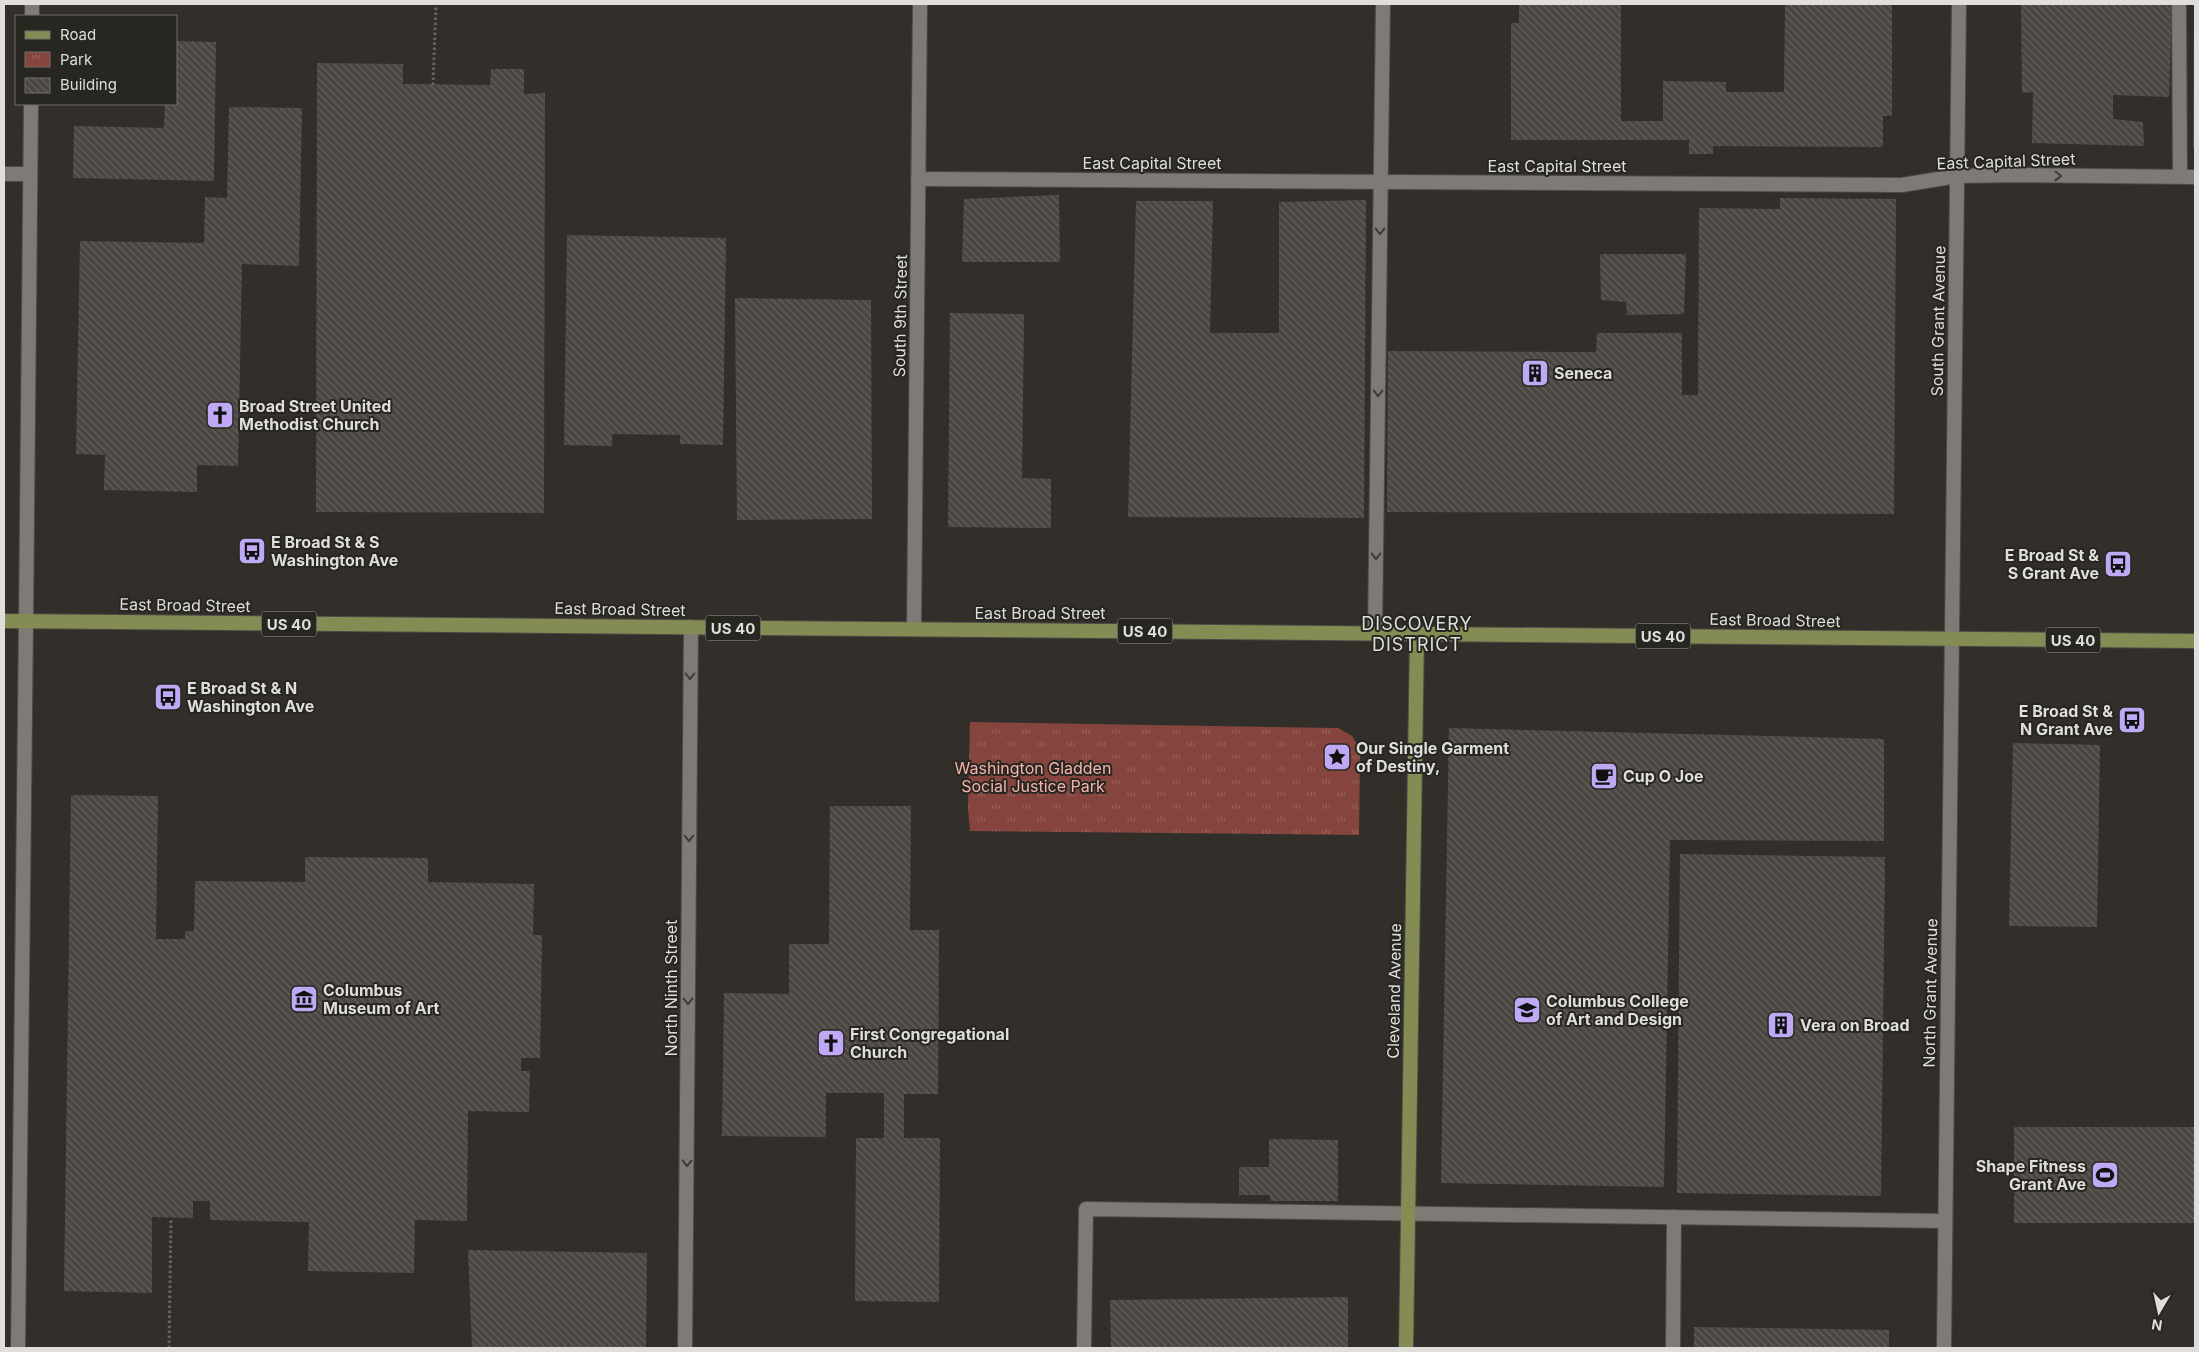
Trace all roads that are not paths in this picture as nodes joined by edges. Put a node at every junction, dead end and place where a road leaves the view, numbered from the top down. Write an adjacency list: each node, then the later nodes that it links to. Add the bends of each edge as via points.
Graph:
1 (920, 4): 11 (street, South 9th Street)
2 (1383, 4): 12 (street)
3 (1959, 4): 8 (street, South Grant Avenue)
4 (2179, 4): 9 (street)
5 (31, 105): 7 (street)
6 (4, 174): 7 (street)
7 (30, 174): 14 (street)
8 (1957, 176): 9 (street, East Capital Street, one-way to 9); 12 (street, East Capital Street, via 1902,185); 19 (street, South Grant Avenue)
9 (2180, 176): 10 (street, East Capital Street)
10 (2195, 177)
11 (918, 179): 12 (street, East Capital Street); 16 (street, South 9th Street)
12 (1380, 182): 17 (street, one-way to 17)
13 (4, 621): 14 (main road, East Broad Street / US 40)
14 (26, 621): 15 (main road, East Broad Street / US 40); 24 (street)
15 (691, 627): 16 (main road, East Broad Street / US 40); 25 (street, North Ninth Street, one-way to 25)
16 (914, 629): 17 (main road, East Broad Street / US 40)
17 (1375, 633): 18 (main road, East Broad Street / US 40)
18 (1417, 634): 19 (main road, East Broad Street / US 40); 21 (main road, Cleveland Avenue)
19 (1952, 639): 20 (main road, East Broad Street / US 40); 23 (street, North Grant Avenue)
20 (2195, 641)
21 (1408, 1213): 22 (street); 26 (street, via 1086,1209); 27 (main road, Cleveland Avenue)
22 (1674, 1217): 23 (street); 28 (street)
23 (1945, 1221): 29 (street, North Grant Avenue)
24 (18, 1348)
25 (685, 1348)
26 (1084, 1348)
27 (1406, 1348)
28 (1673, 1348)
29 (1944, 1348)

